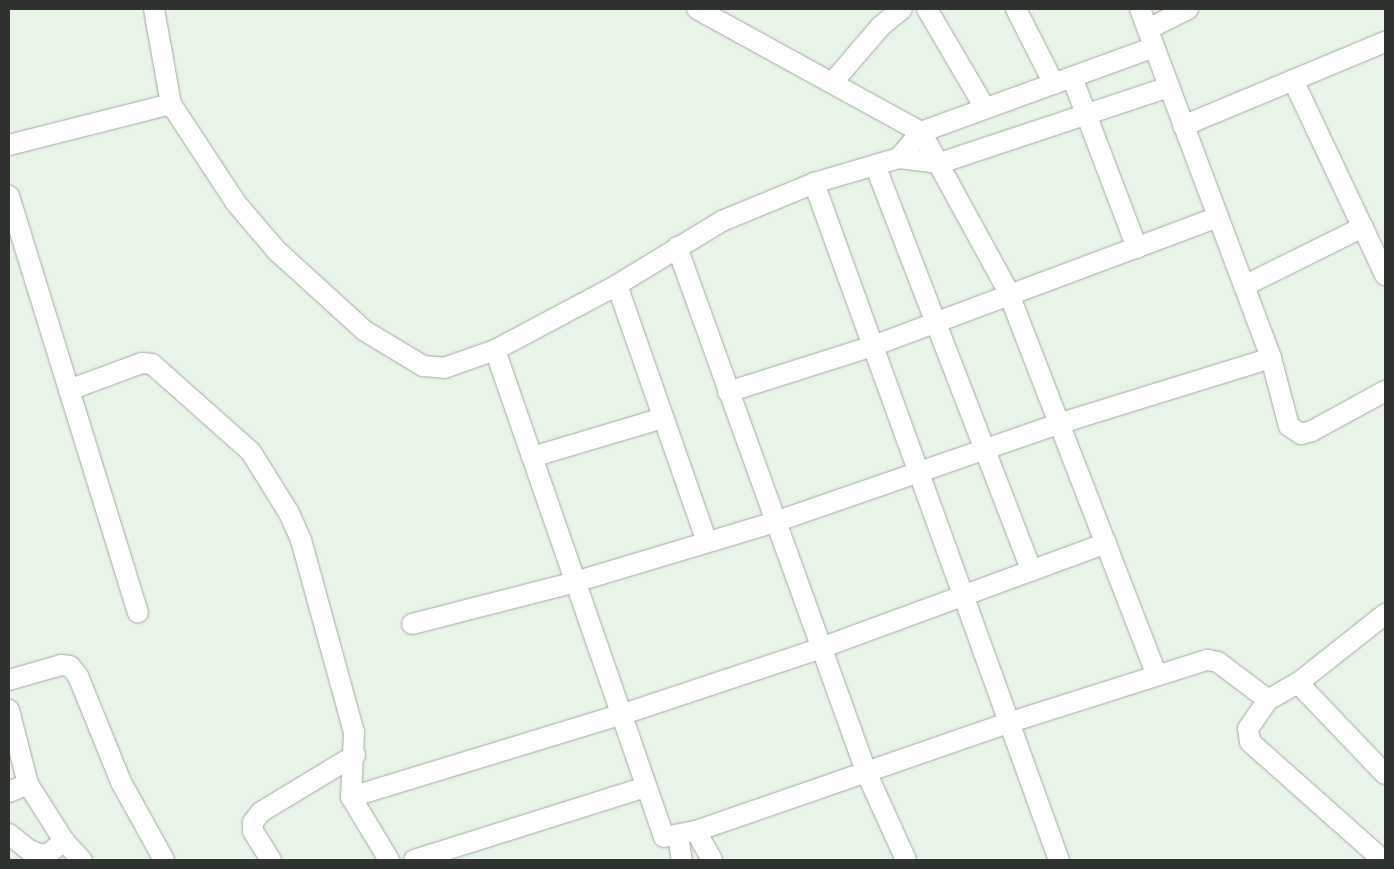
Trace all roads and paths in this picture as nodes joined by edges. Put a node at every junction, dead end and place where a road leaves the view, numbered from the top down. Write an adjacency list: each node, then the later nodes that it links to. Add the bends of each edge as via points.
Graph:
1 (154, 9): 14 (street)
2 (697, 9): 12 (street)
3 (902, 9): 12 (street, via 881,26)
4 (927, 9): 15 (street)
5 (1016, 9): 10 (street)
6 (1140, 9): 8 (street)
7 (1188, 9): 8 (street)
8 (1151, 38): 10 (street); 13 (street)
9 (1385, 42): 11 (street)
10 (1063, 80): 15 (street); 16 (street)
11 (1293, 80): 17 (street); 26 (street)
12 (832, 83): 18 (street)
13 (1168, 87): 16 (street); 17 (street)
14 (171, 104): 19 (street); 35 (street, via 236,202 277,250 365,331 422,366 444,368)
15 (985, 108): 18 (street)
16 (1086, 114): 21 (street); 28 (street)
17 (1183, 126): 25 (street)
18 (921, 132): 20 (street); 21 (street)
19 (9, 145)
20 (899, 158): 21 (street); 22 (street)
21 (940, 162): 32 (street)
22 (875, 165): 23 (street); 33 (street)
23 (814, 183): 27 (street, via 722,221); 34 (street)
24 (9, 196): 37 (street)
25 (1218, 217): 28 (street); 31 (street)
26 (1373, 235): 29 (street); 31 (street)
27 (677, 247): 30 (street); 39 (street)
28 (1137, 248): 32 (street)
29 (1385, 275)
30 (617, 285): 35 (street); 40 (street)
31 (1244, 286): 36 (street)
32 (1009, 295): 33 (street); 41 (street)
33 (936, 322): 34 (street); 42 (street)
34 (873, 346): 39 (street); 44 (street)
35 (496, 350): 43 (street)
36 (1271, 358): 38 (street, via 1289,426 1301,434); 41 (street)
37 (68, 390): 51 (street); 62 (street, via 142,363 152,364 251,452 289,513 301,540 354,732)
38 (1385, 391)
39 (728, 392): 45 (street)
40 (663, 418): 43 (street); 46 (street)
41 (1061, 423): 42 (street); 47 (street)
42 (983, 450): 44 (street); 48 (street)
43 (532, 456): 49 (street)
44 (919, 471): 45 (street); 50 (street)
45 (775, 522): 46 (street); 54 (street)
46 (708, 542): 49 (street)
47 (1106, 542): 48 (street); 55 (street)
48 (1032, 571): 50 (street)
49 (575, 582): 53 (street); 60 (street)
50 (965, 596): 54 (street); 61 (street)
51 (138, 613)
52 (1385, 614): 57 (street)
53 (412, 624)
54 (821, 648): 60 (street); 63 (street)
55 (1158, 675): 58 (street, via 1207,660 1218,662); 61 (street)
56 (9, 680): 73 (street, via 60,665 70,666 78,676 121,782)
57 (1298, 683): 58 (street); 64 (street)
58 (1268, 700): 81 (street, via 1248,729 1250,742)
59 (9, 710): 65 (street)
60 (620, 714): 66 (street); 68 (street)
61 (1011, 722): 63 (street); 80 (street)
62 (355, 755): 68 (street); 74 (street, via 261,812 254,822 253,831)
63 (867, 774): 69 (street); 79 (street)
64 (1385, 774)
65 (28, 784): 67 (street); 71 (street)
66 (645, 787): 69 (street, via 661,833 669,838); 76 (street)
67 (9, 792)
68 (351, 797): 75 (street)
69 (687, 833): 77 (street); 78 (street)
70 (9, 834): 71 (street, via 39,854 48,854)
71 (64, 841): 72 (street)
72 (82, 860)
73 (164, 860)
74 (271, 860)
75 (389, 860)
76 (414, 860)
77 (682, 860)
78 (712, 860)
79 (906, 860)
80 (1059, 860)
81 (1383, 860)

